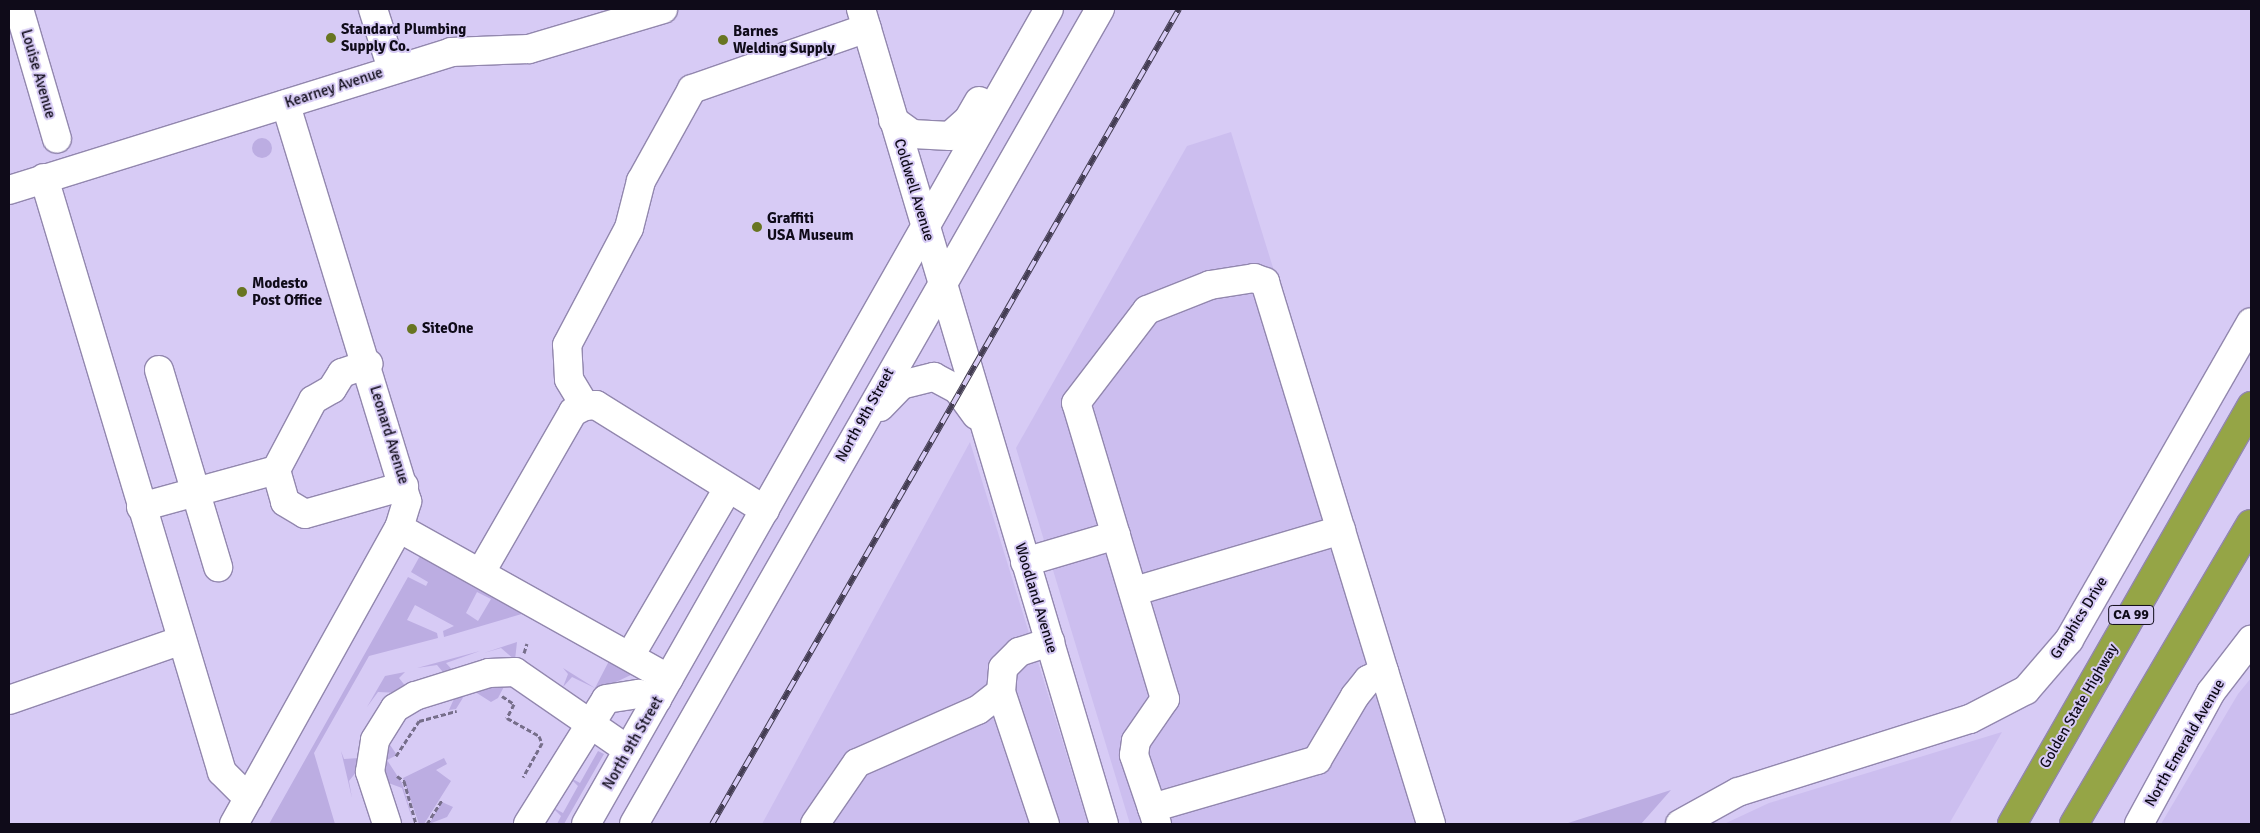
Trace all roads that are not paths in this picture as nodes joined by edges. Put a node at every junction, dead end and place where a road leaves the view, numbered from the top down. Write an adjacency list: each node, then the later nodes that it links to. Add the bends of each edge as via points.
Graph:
1 (19, 9): 10 (street, Louise Avenue)
2 (373, 9): 7 (street)
3 (663, 9): 7 (street, Kearney Avenue, via 529,49 466,49)
4 (1100, 9): 14 (street, North 9th Street)
5 (1044, 16): 9 (street, via 1016,38 958,132 923,137); 13 (street, North 9th Street)
6 (864, 18): 9 (street, Coldwell Avenue); 19 (street, via 692,89 641,181 629,228 567,345 569,379)
7 (392, 69): 8 (street, Kearney Avenue)
8 (286, 104): 11 (street, Kearney Avenue); 16 (street, Leonard Avenue)
9 (893, 120): 13 (street, Coldwell Avenue)
10 (57, 139)
11 (44, 178): 12 (street, Kearney Avenue); 27 (street)
12 (9, 190)
13 (925, 228): 14 (street, Coldwell Avenue); 28 (street, North 9th Street)
14 (943, 285): 18 (street, Coldwell Avenue); 23 (street, North 9th Street)
15 (2251, 322): 49 (street, Graphics Drive, via 2069,640 2026,690 1970,720 1738,792)
16 (368, 364): 22 (street, via 342,373 332,389 313,400); 24 (street, Leonard Avenue)
17 (160, 370): 26 (street)
18 (969, 370): 21 (street, Woodland Avenue)
19 (585, 406): 25 (street, via 596,405); 35 (street, via 573,412)
20 (2251, 406): 59 (highway, Golden State Highway / CA 99)
21 (987, 433): 23 (street, via 958,390 934,377 914,378 882,403 836,480); 33 (street, Woodland Avenue)
22 (276, 470): 24 (street, via 285,502 305,514); 26 (street)
23 (827, 483): 54 (street, North 9th Street)
24 (404, 486): 30 (street, Leonard Avenue, via 407,501)
25 (728, 488): 28 (street); 40 (street)
26 (196, 492): 27 (street); 34 (street)
27 (141, 507): 37 (street)
28 (765, 510): 42 (street, North 9th Street)
29 (2251, 524): 60 (highway)
30 (399, 528): 35 (street); 47 (street, Leonard Avenue)
31 (1341, 530): 32 (street, via 1265,282 1254,278 1210,285 1147,310 1083,389 1076,404); 36 (street); 41 (street)
32 (1116, 535): 33 (street); 36 (street)
33 (1026, 562): 38 (street, Woodland Avenue)
34 (218, 567)
35 (481, 572): 40 (street)
36 (1135, 591): 48 (street, via 1165,699 1136,741 1134,755)
37 (182, 640): 44 (street); 47 (street, via 222,772)
38 (1050, 642): 43 (street, via 1019,652 1003,668); 57 (street, Woodland Avenue)
39 (2247, 652): 61 (street, North Emerald Avenue, via 2211,692)
40 (630, 656): 42 (street)
41 (1384, 672): 48 (street, via 1368,680 1317,760); 58 (street)
42 (663, 689): 45 (street, via 606,699); 46 (street, North 9th Street)
43 (1000, 692): 55 (street, via 978,710 857,763); 56 (street)
44 (9, 700)
45 (588, 721): 46 (street); 51 (street, via 515,672 489,673 415,696 395,708 375,740 370,772); 52 (street)
46 (628, 750): 53 (street, North 9th Street)
47 (248, 798): 50 (street, Leonard Avenue)
48 (1154, 816)
49 (1693, 820)
50 (234, 824)
51 (387, 824)
52 (528, 824)
53 (586, 824)
54 (634, 824)
55 (815, 824)
56 (1045, 824)
57 (1104, 824)
58 (1432, 824)
59 (2012, 824)
60 (2074, 824)
61 (2139, 824)

